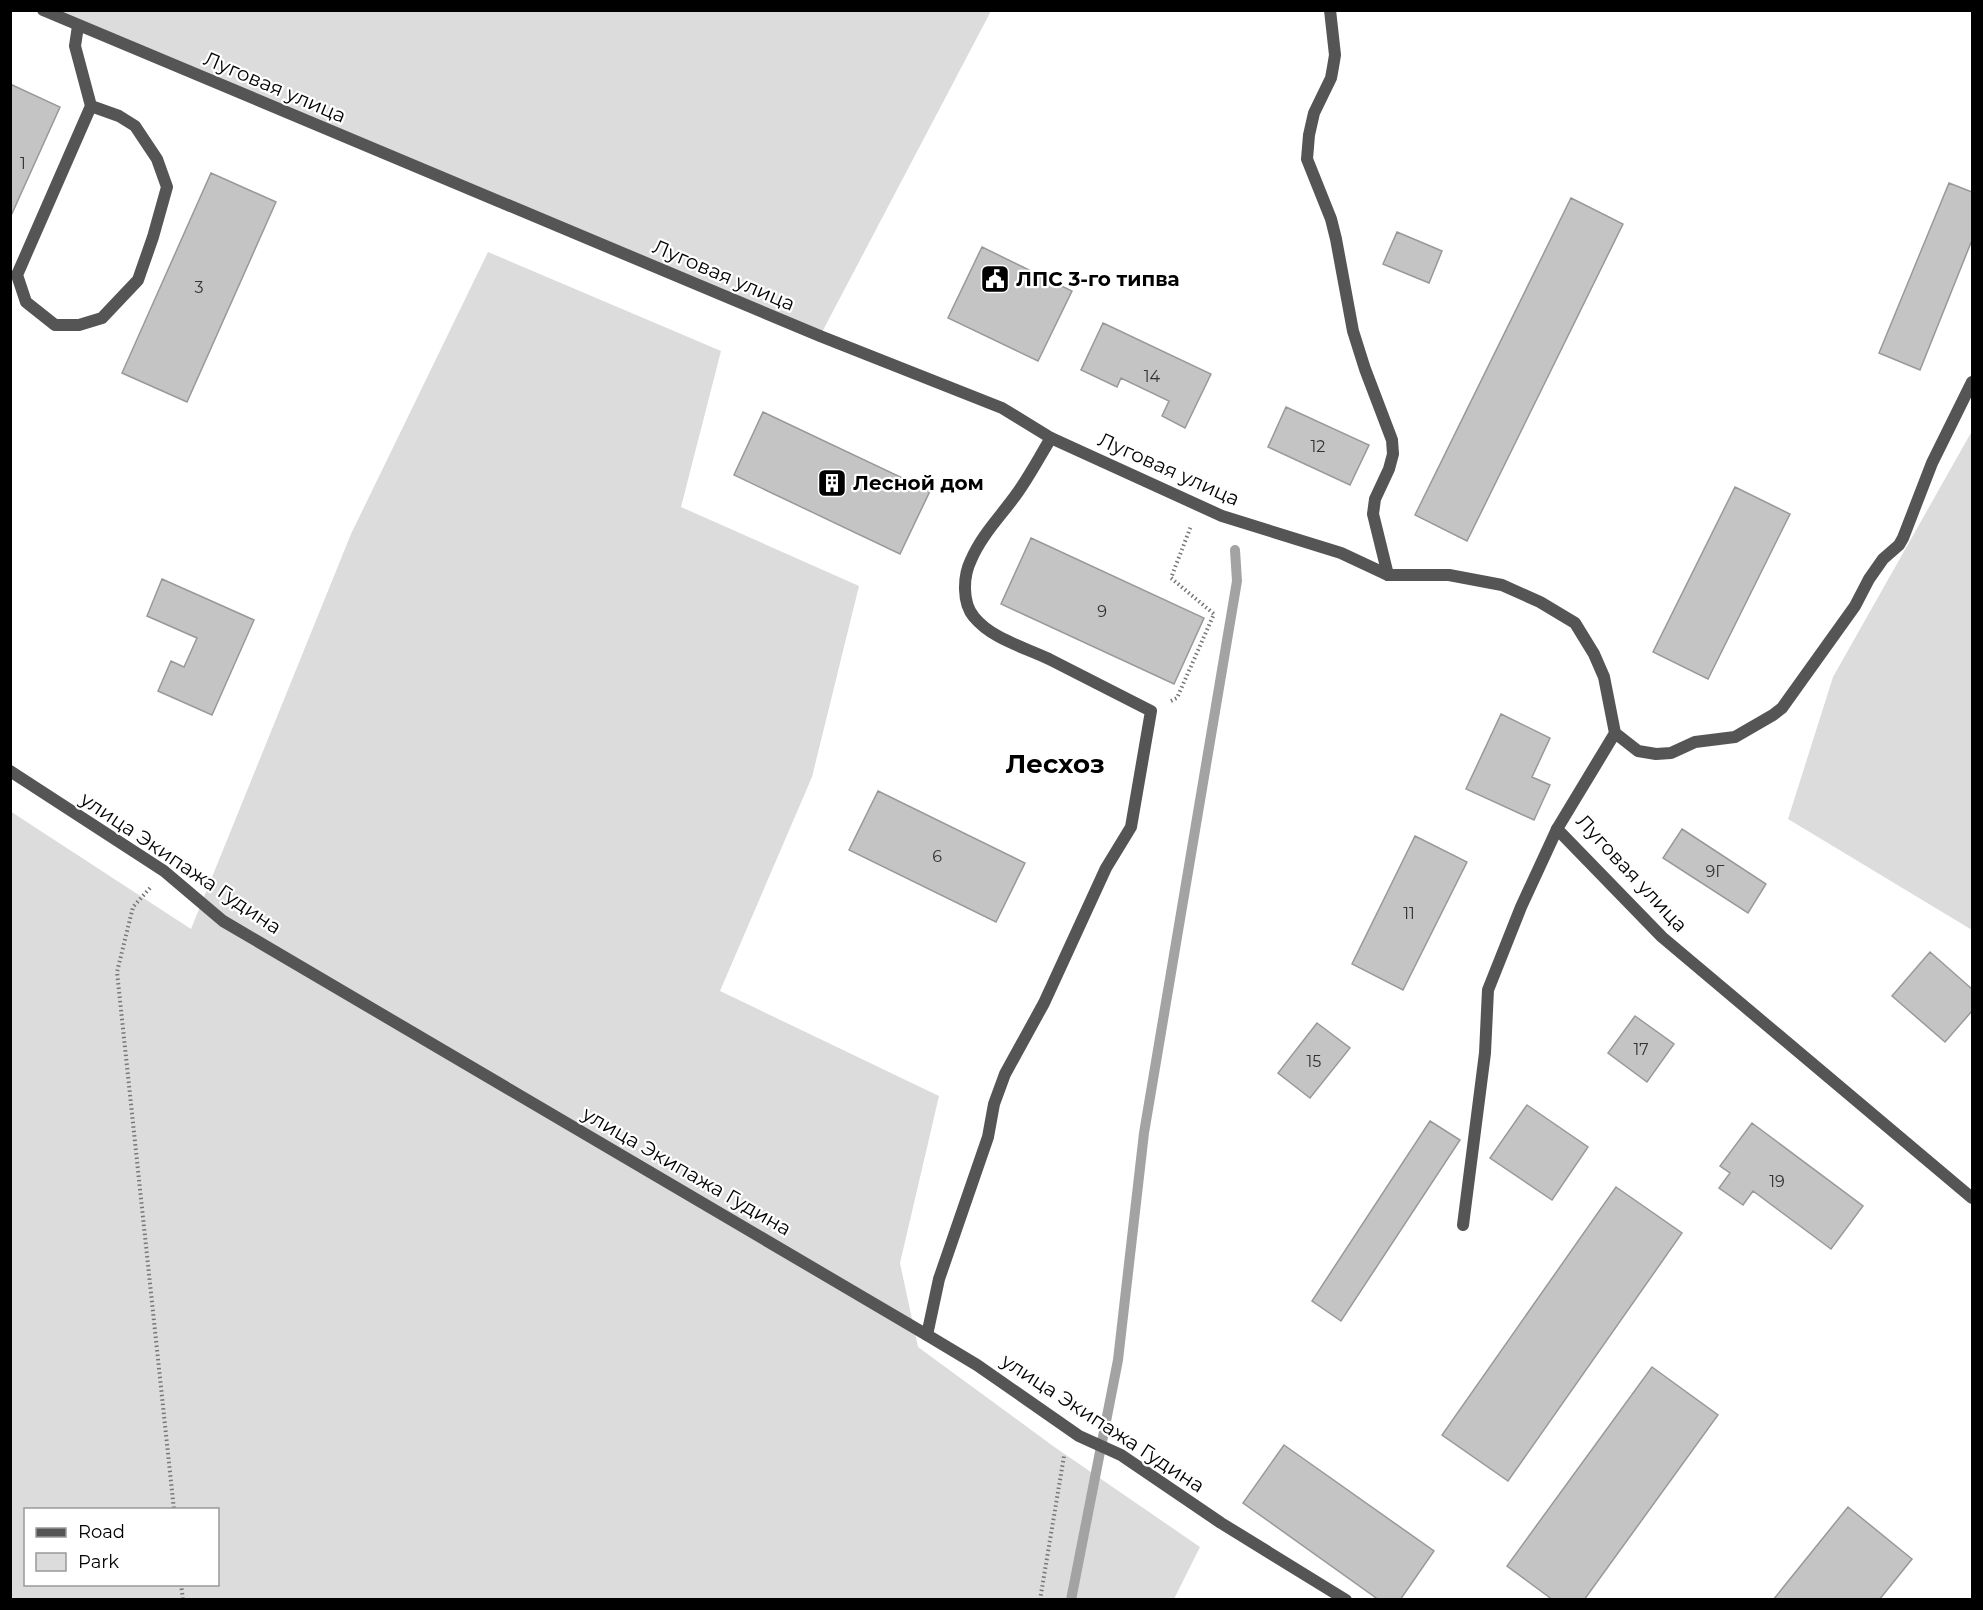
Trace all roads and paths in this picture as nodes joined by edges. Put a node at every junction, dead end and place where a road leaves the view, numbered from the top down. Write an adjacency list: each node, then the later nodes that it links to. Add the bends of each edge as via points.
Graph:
1 (44, 10): 3 (street, Луговая улица)
2 (1330, 10): 8 (street, via 1335,55 1331,78 1308,135 1307,159 1334,229 1353,332 1392,440 1389,470 1373,514)
3 (78, 26): 4 (street, via 75,46); 6 (street, Луговая улица, via 1002,408)
4 (91, 106): 4 (street, via 17,274 26,303 55,325 79,325 102,318 138,280 167,187 157,159 135,126)
5 (1972, 382): 10 (street, via 1932,463 1899,545 1883,559 1848,616 1782,708 1735,737 1695,742 1671,753 1638,750)
6 (1051, 438): 7 (street, Луговая улица); 9 (street, via 969,562 966,604 982,624 1012,643)
7 (1199, 506): 8 (street, Луговая улица, via 1341,553); 9 (path, via 1171,578 1214,614 1177,698)
8 (1388, 575): 10 (street, Луговая улица, via 1449,575 1502,585 1575,623 1604,677)
9 (1151, 711): 16 (street, via 1131,827 1106,868 1044,1003 1005,1074 988,1137 942,1270)
10 (1615, 733): 12 (street, Луговая улица)
11 (10, 771): 13 (street, улица Экипажа Гудина)
12 (1557, 829): 14 (street, Луговая улица, via 1662,937); 15 (street, via 1488,990 1485,1053)
13 (164, 871): 16 (street, улица Экипажа Гудина, via 223,921); 18 (path, via 133,907 117,972)
14 (1972, 1198)
15 (1463, 1225)
16 (927, 1335): 17 (street, улица Экипажа Гудина)
17 (1074, 1432): 19 (path); 20 (street, улица Экипажа Гудина, via 1121,1455 1221,1523)
18 (174, 1508)
19 (1040, 1599)
20 (1347, 1599)

